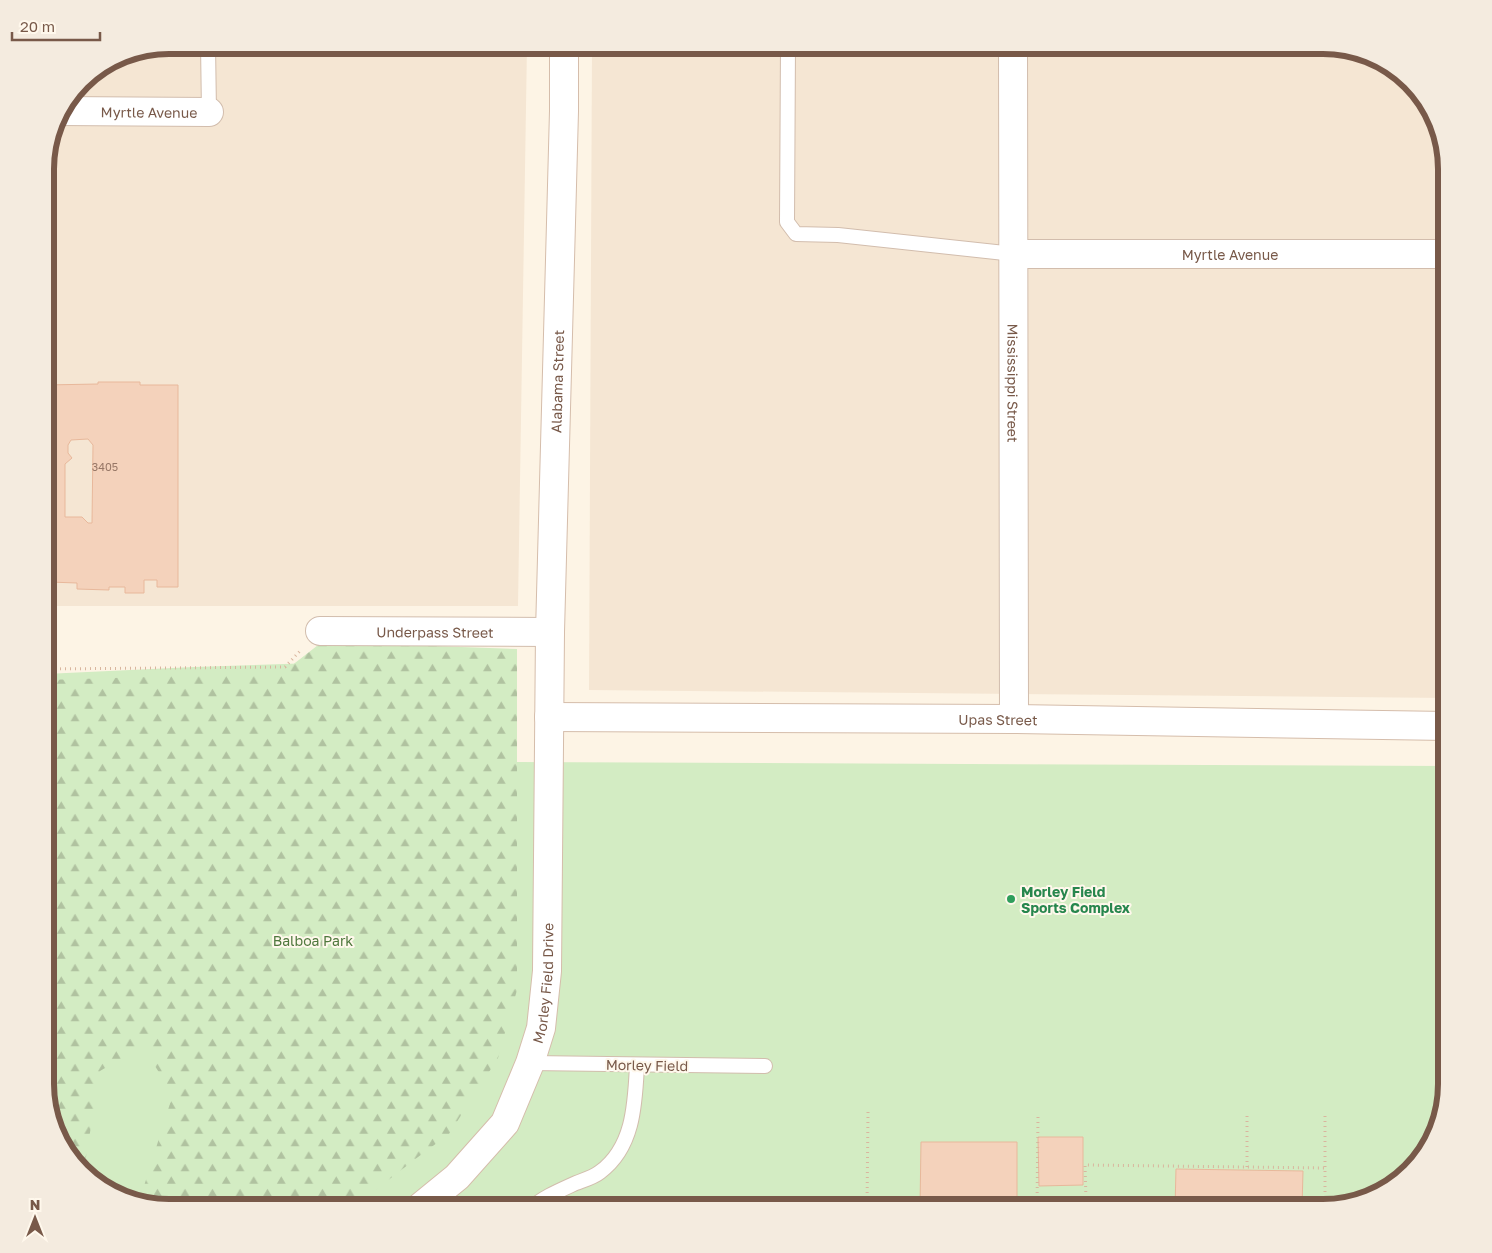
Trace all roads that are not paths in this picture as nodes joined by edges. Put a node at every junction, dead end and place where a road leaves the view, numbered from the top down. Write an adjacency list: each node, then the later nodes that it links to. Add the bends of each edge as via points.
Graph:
1 (208, 54): 6 (lane)
2 (564, 54): 10 (street, Alabama Street)
3 (788, 54): 7 (lane, via 787,222 796,234 838,235)
4 (1013, 54): 7 (street, Mississippi Street)
5 (69, 111): 6 (street, Myrtle Avenue)
6 (209, 112)
7 (1014, 254): 8 (street, Myrtle Avenue); 12 (street, Mississippi Street)
8 (1438, 254)
9 (320, 631): 10 (street, Underpass Street)
10 (550, 632): 11 (street, Alabama Street)
11 (549, 716): 12 (street, Upas Street); 14 (street, Morley Field Drive, via 547,971 541,1028)
12 (1014, 719): 13 (street, Upas Street)
13 (1438, 726)
14 (530, 1063): 15 (lane, Morley Field); 17 (street, Morley Field Drive, via 505,1123 457,1177)
15 (637, 1065): 16 (lane, Morley Field); 18 (lane, via 634,1110 626,1138 616,1155 600,1172)
16 (765, 1066)
17 (430, 1199)
18 (547, 1199)

